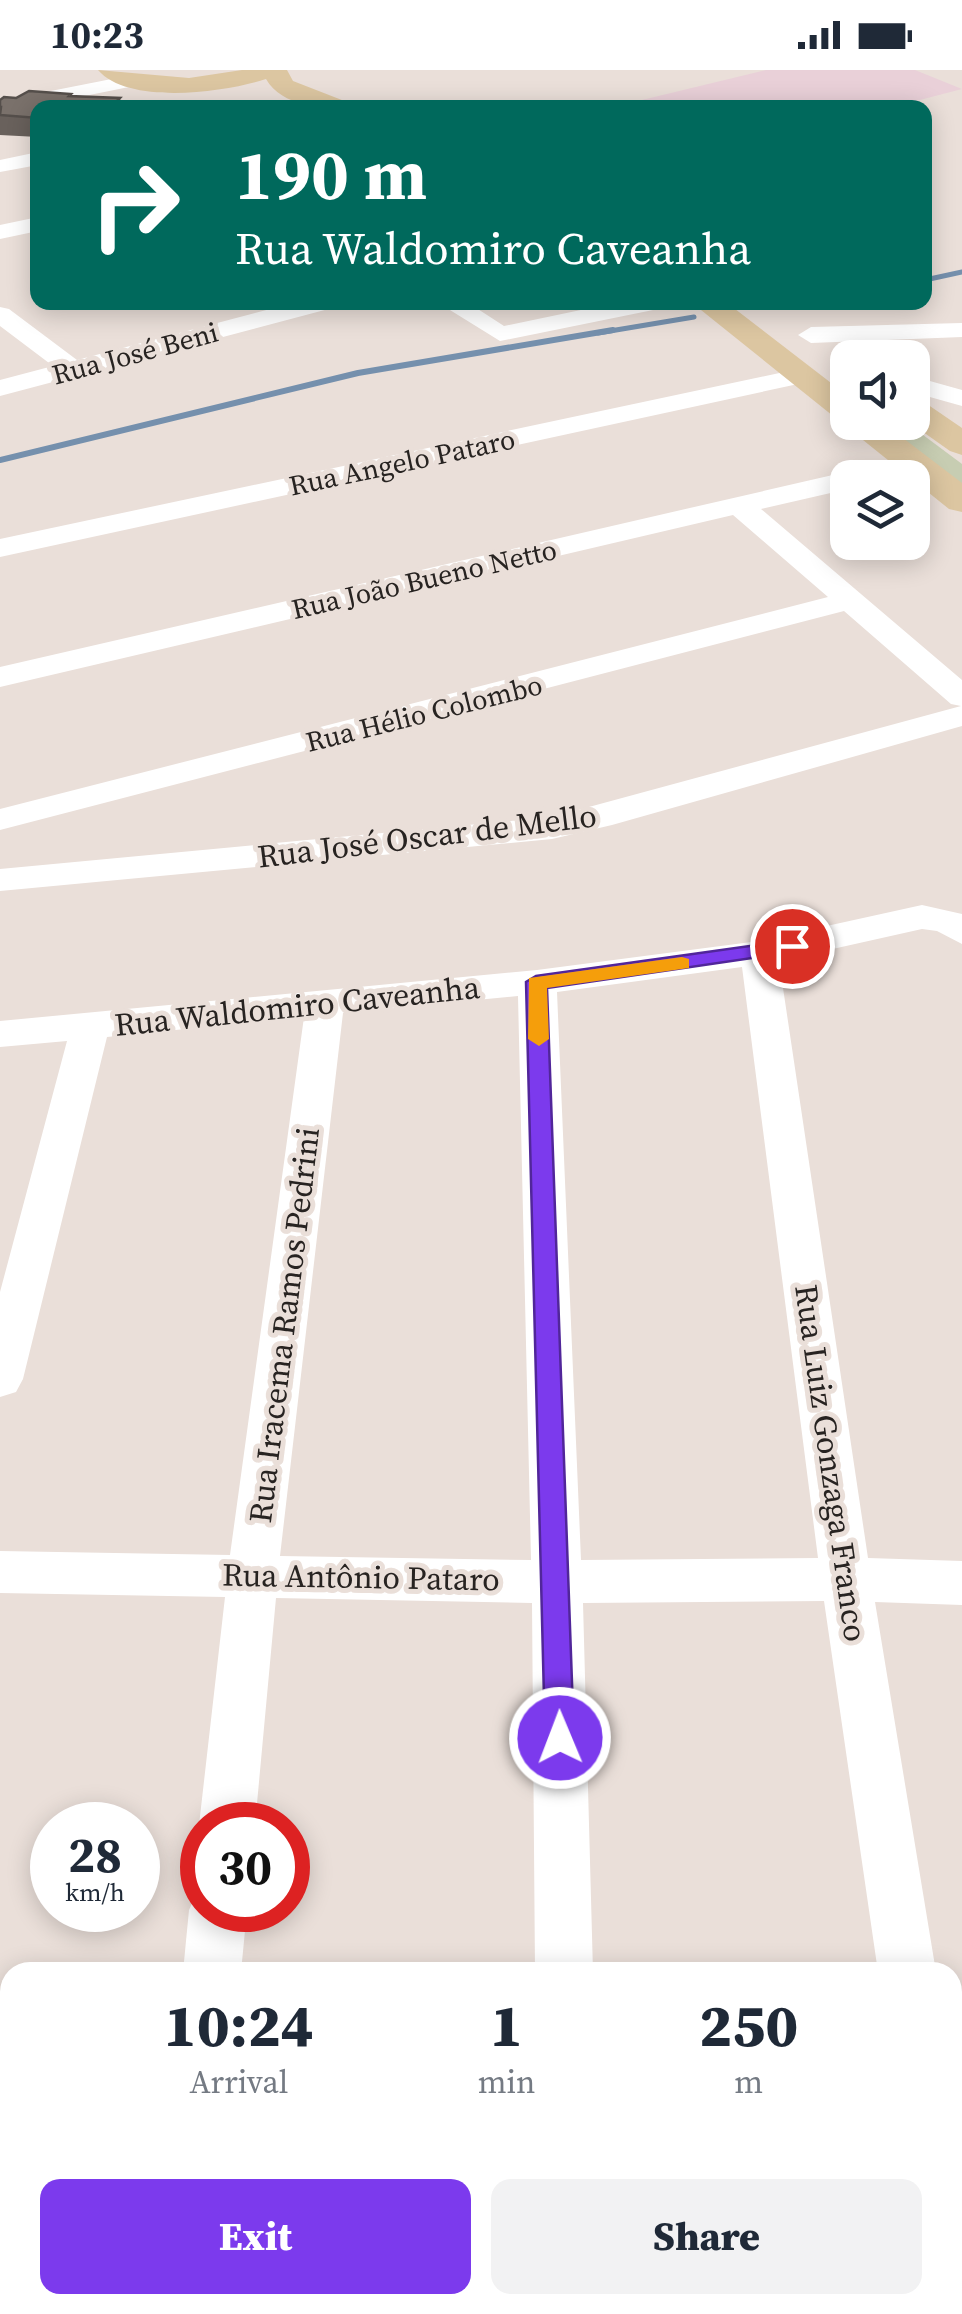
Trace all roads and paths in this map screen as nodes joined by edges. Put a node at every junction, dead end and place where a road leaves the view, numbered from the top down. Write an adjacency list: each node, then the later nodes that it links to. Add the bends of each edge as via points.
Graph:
1 (78, 70): 6 (street)
2 (111, 70): 4 (main road)
3 (270, 70): 5 (main road); 9 (main road, via 282,86)
4 (138, 80): 5 (main road); 7 (street)
5 (197, 84): 8 (main road)
6 (0, 90)
7 (36, 100)
8 (254, 100)
9 (318, 100)
10 (30, 101): 11 (street)
11 (0, 107)
12 (30, 226): 13 (street)
13 (0, 232)
14 (6, 307): 23 (street)
15 (297, 310): 23 (street, Rua José Beni)
16 (461, 310): 17 (street, via 500,334)
17 (618, 310)
18 (716, 310): 21 (main road)
19 (780, 313): 22 (main road)
20 (962, 330): 22 (street)
21 (748, 335): 22 (main road); 24 (main road)
22 (827, 347)
23 (73, 369): 25 (street, Rua José Beni)
24 (803, 376): 27 (main road); 37 (street, Rua Angelo Pataro)
25 (0, 388)
26 (930, 389): 28 (street)
27 (830, 398)
28 (962, 398)
29 (930, 422): 31 (main road)
30 (881, 440): 32 (main road)
31 (962, 444)
32 (905, 460)
33 (930, 478): 35 (main road)
34 (830, 484): 36 (street, Rua João Bueno Netto)
35 (962, 501)
36 (740, 506): 38 (street); 39 (street, Rua João Bueno Netto)
37 (0, 548)
38 (848, 601): 40 (street); 42 (street, Rua Hélio Colombo)
39 (0, 677)
40 (962, 697)
41 (962, 716): 44 (street, Rua José Oscar de Mello, via 552,828)
42 (35, 812): 43 (street, Rua Hélio Colombo); 44 (street)
43 (0, 820)
44 (60, 874): 45 (street, Rua José Oscar de Mello)
45 (0, 880)
46 (955, 926): 47 (street, Rua Waldomiro Caveanha, via 922,918)
47 (759, 953): 48 (street, Rua Waldomiro Caveanha); 55 (street, Rua Luiz Gonzaga Franco)
48 (536, 982): 49 (street, Rua Waldomiro Caveanha); 56 (street)
49 (325, 1004): 50 (street, Rua Waldomiro Caveanha); 54 (street, Rua Iracema Ramos Pedrini)
50 (90, 1026): 51 (street, Rua Waldomiro Caveanha); 52 (street)
51 (0, 1034)
52 (0, 1379)
53 (0, 1572): 54 (street, Rua Antônio Pataro)
54 (253, 1574): 56 (street, Rua Antônio Pataro); 58 (street, Rua Iracema Ramos Pedrini)
55 (846, 1579): 56 (street, Rua Antônio Pataro); 57 (street, Rua Antônio Pataro); 62 (street, Rua Luiz Gonzaga Franco)
56 (556, 1582): 61 (street)
57 (962, 1584)
58 (229, 1802)
59 (216, 1932): 60 (street)
60 (213, 1962)
61 (564, 1962)
62 (905, 1962)

